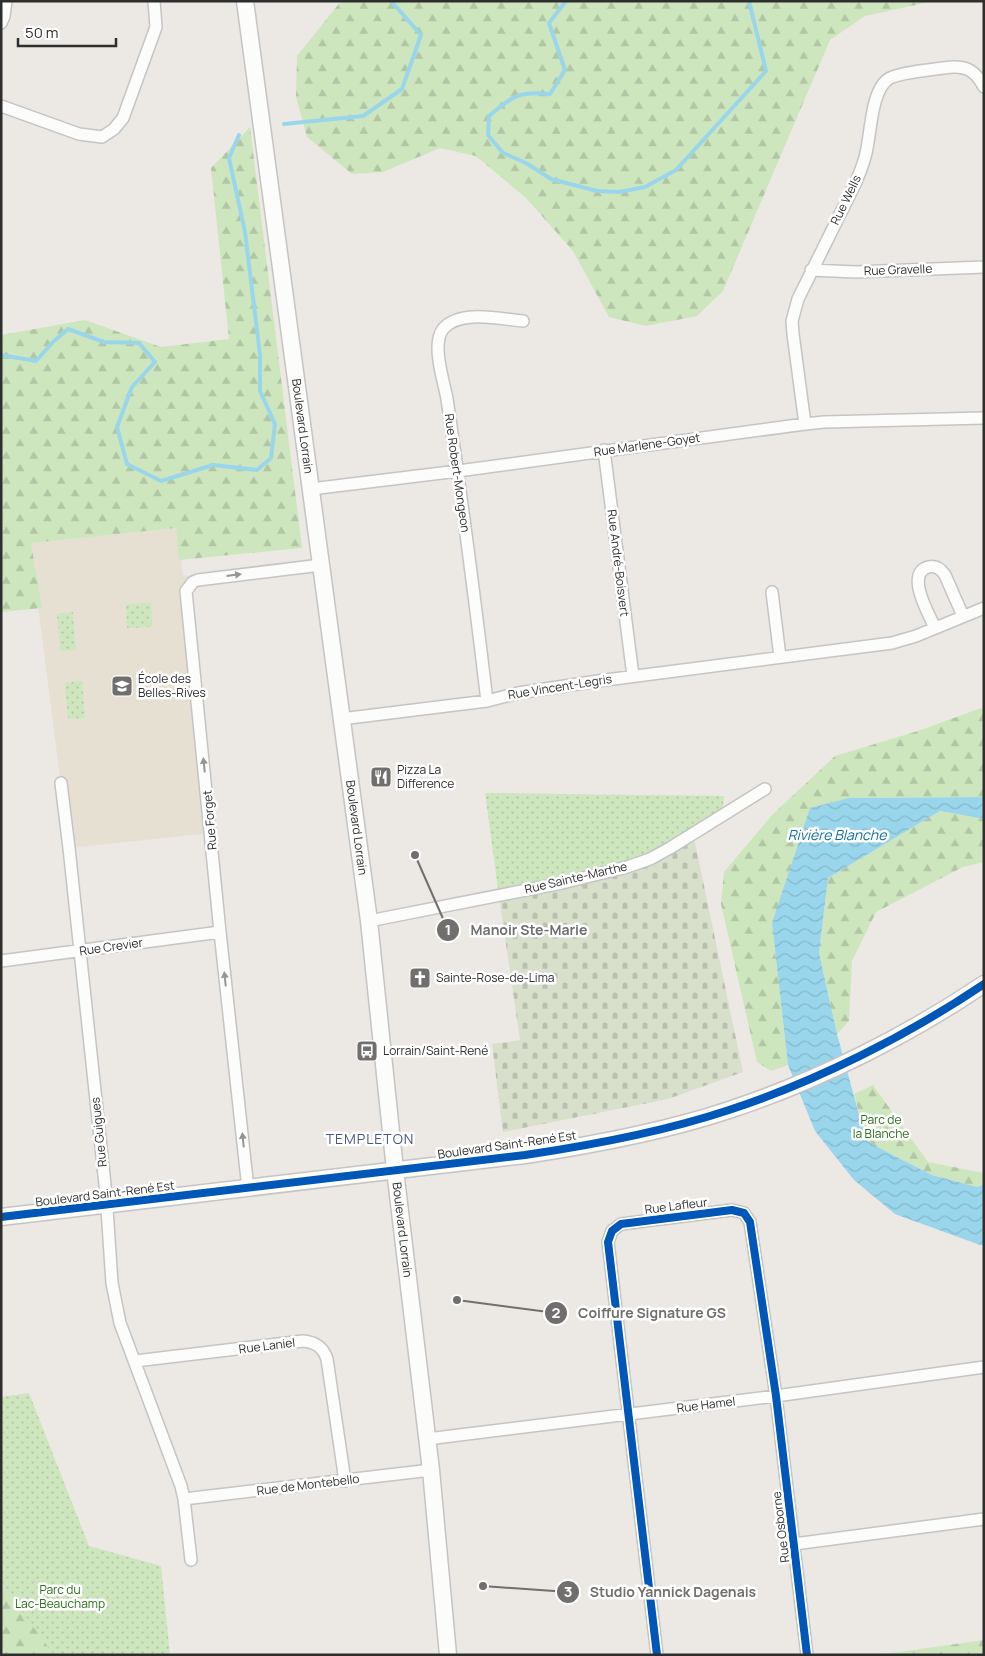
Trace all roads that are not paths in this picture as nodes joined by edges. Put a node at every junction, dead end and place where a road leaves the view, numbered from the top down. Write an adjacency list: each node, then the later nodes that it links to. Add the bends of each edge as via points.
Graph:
1 (6, 1): 4 (street)
2 (154, 1): 6 (street, via 156,27 123,118 114,129 102,137 79,134)
3 (245, 1): 14 (main road, Boulevard Lorrain)
4 (1, 23)
5 (984, 87): 8 (street, Rue Wells, via 969,69 954,66 899,75 884,83 876,98 862,169)
6 (1, 106)
7 (984, 267): 8 (street, Rue Gravelle, via 856,272)
8 (812, 270): 11 (street, Rue Wells, via 792,321)
9 (522, 322): 13 (street, Rue Robert-Mongeon, via 477,316 456,319 442,330 438,359)
10 (984, 418): 11 (street, Rue Marlene-Goyet)
11 (805, 424): 12 (street, Rue Marlene-Goyet)
12 (604, 450): 13 (street, Rue Marlene-Goyet); 21 (street, Rue André-Boisvert)
13 (458, 472): 14 (street, Rue Marlene-Goyet); 22 (street, Rue Robert-Mongeon)
14 (312, 489): 15 (main road, Boulevard Lorrain)
15 (321, 565): 23 (main road, Boulevard Lorrain); 27 (street, Rue Forget, one-way to 15, via 186,591 198,580)
16 (772, 592): 20 (street)
17 (984, 608): 18 (street, Rue Vincent-Legris)
18 (963, 616): 19 (street, Rue Vincent-Legris); 19 (street, via 945,574 941,569 928,567 918,575 917,585)
19 (935, 628): 20 (street, Rue Vincent-Legris, via 892,643)
20 (780, 657): 21 (street, Rue Vincent-Legris)
21 (633, 676): 22 (street, Rue Vincent-Legris, via 541,689)
22 (488, 701): 23 (street, Rue Vincent-Legris)
23 (341, 718): 26 (main road, Boulevard Lorrain)
24 (61, 783): 28 (street, Rue Guigues)
25 (765, 789): 26 (street, Rue Sainte-Marthe, via 670,848 627,867)
26 (369, 921): 31 (main road, Boulevard Lorrain)
27 (220, 932): 28 (street, Rue Crevier); 32 (street, Rue Forget, one-way to 27)
28 (80, 951): 29 (street, Rue Crevier); 33 (street, Rue Guigues)
29 (1, 961)
30 (984, 984): 31 (main road, Boulevard Saint-René Est, via 933,1017 865,1052 791,1087 705,1118 525,1156)
31 (395, 1170): 32 (main road, Boulevard Saint-René Est); 39 (main road, Boulevard Lorrain)
32 (248, 1189): 33 (main road, Boulevard Saint-René Est)
33 (107, 1206): 34 (main road, Boulevard Saint-René Est); 35 (street, Rue Guigues, via 114,1298)
34 (1, 1218)
35 (135, 1361): 41 (street, Rue Laniel, via 303,1341 316,1344 328,1359); 42 (street, Rue Guigues)
36 (984, 1368): 37 (street, Rue Hamel)
37 (776, 1396): 38 (street, Rue Hamel); 38 (street, Rue Lafleur, via 750,1222 744,1213 732,1210 713,1212 621,1224 612,1231 608,1242); 44 (street, Rue Osborne)
38 (627, 1414): 39 (street, Rue Hamel); 47 (street)
39 (427, 1439): 40 (main road, Boulevard Lorrain)
40 (431, 1470): 41 (street, Rue de Montebello); 46 (main road, Boulevard Lorrain)
41 (346, 1481): 42 (street, Rue de Montebello)
42 (184, 1499): 45 (street, Rue Guigues)
43 (984, 1519): 44 (street)
44 (794, 1544): 48 (street, Rue Osborne)
45 (190, 1560)
46 (448, 1655)
47 (657, 1655)
48 (807, 1655)

